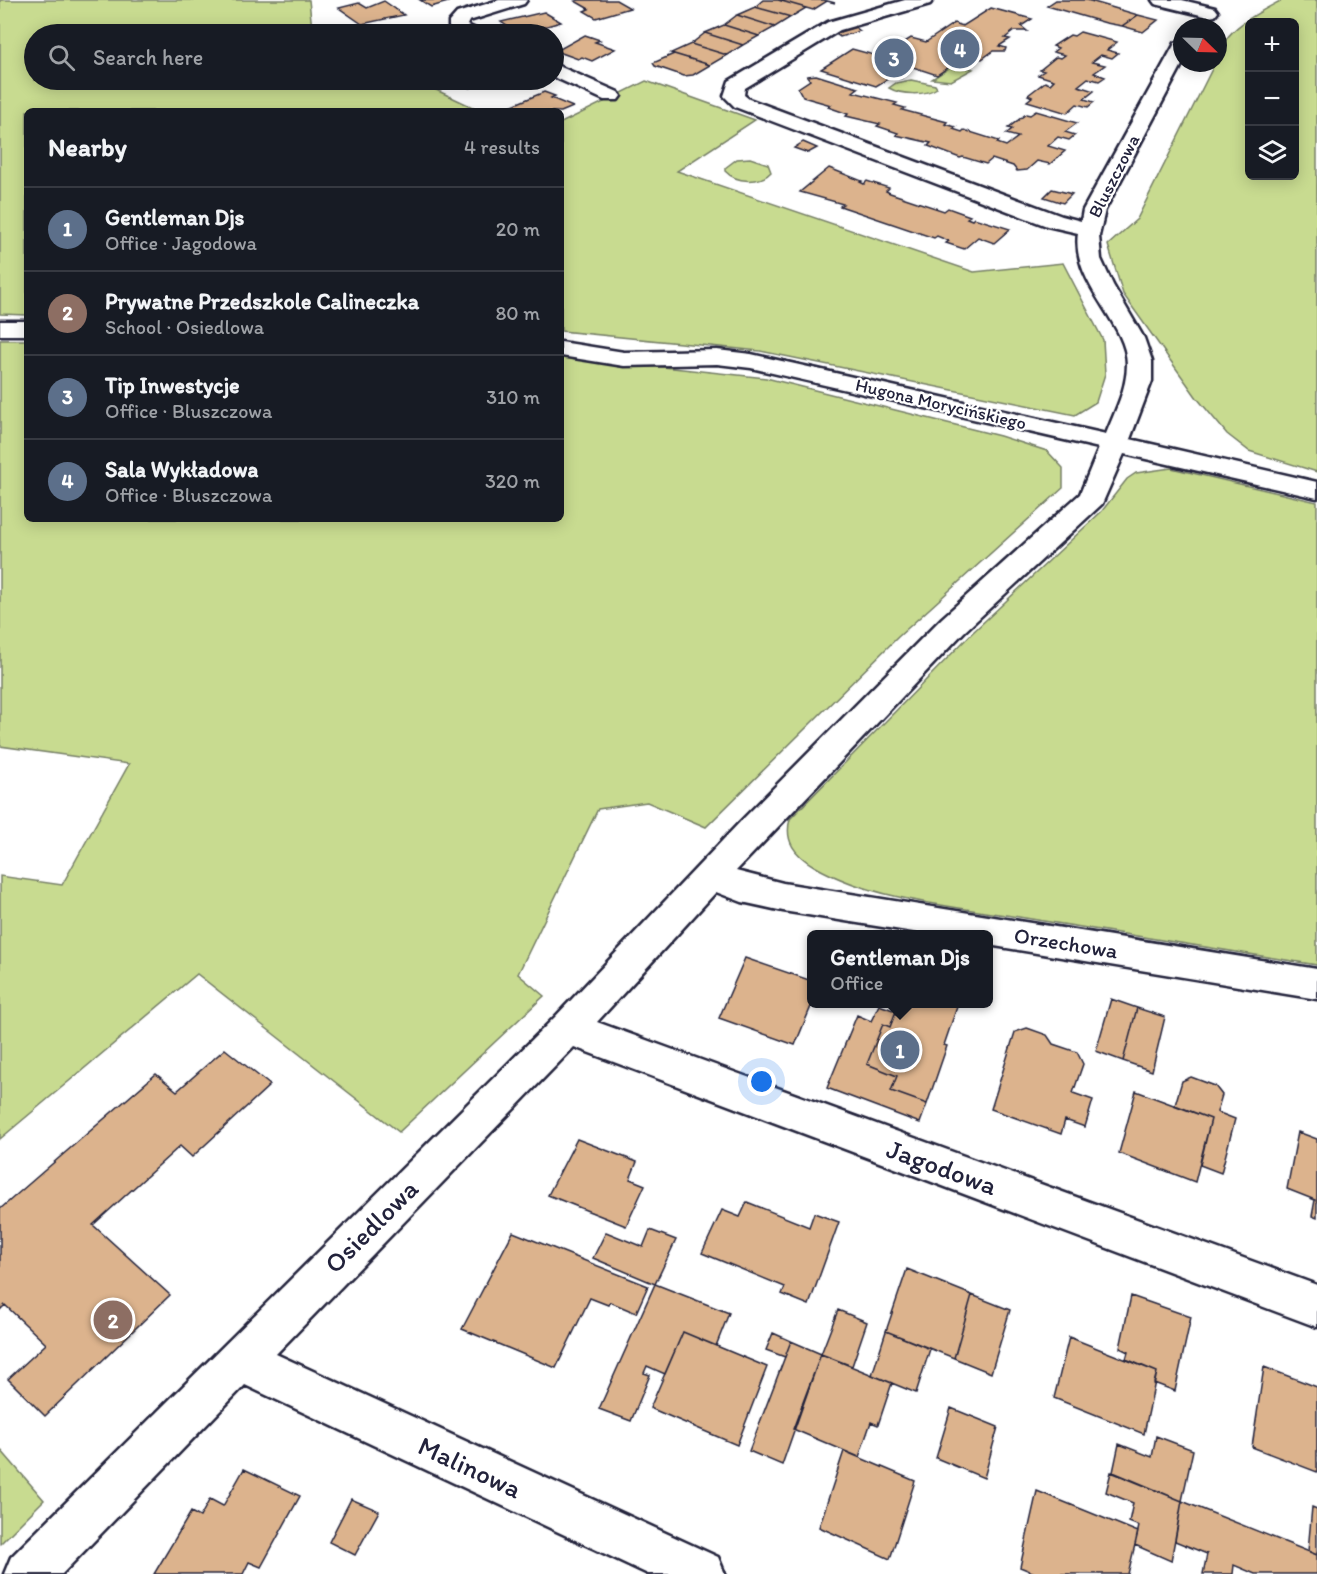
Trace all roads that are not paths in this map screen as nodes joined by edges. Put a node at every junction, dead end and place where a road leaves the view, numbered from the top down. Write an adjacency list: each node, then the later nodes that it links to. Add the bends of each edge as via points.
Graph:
1 (518, 0): 7 (street, via 463,17)
2 (924, 0): 11 (street, via 834,26 736,86 734,96 742,103 1045,218)
3 (1161, 0): 5 (street)
4 (1227, 2): 5 (street)
5 (1209, 12): 6 (street)
6 (1203, 18)
7 (458, 24)
8 (1173, 63): 11 (street, Bluszczowa, via 1094,210)
9 (564, 75): 10 (street)
10 (611, 96)
11 (1088, 229): 15 (street, Bluszczowa, via 1088,251 1095,272 1132,338 1140,361 1139,381)
12 (0, 328): 13 (street)
13 (24, 328)
14 (564, 349): 15 (street, Hugona Morycińskiego, via 624,359 717,357 751,361)
15 (1114, 444): 16 (street, Hugona Morycińskiego); 17 (street, Bluszczowa, via 1092,498 954,625)
16 (1317, 490)
17 (711, 875): 18 (street, Orzechowa, via 742,888 783,897); 21 (street, Osiedlowa)
18 (986, 930)
19 (993, 931): 20 (street, Orzechowa)
20 (1317, 984)
21 (568, 1028): 22 (street, Jagodowa); 23 (street, Osiedlowa)
22 (1317, 1306)
23 (240, 1360): 24 (street, Osiedlowa); 25 (street, Malinowa)
24 (28, 1574)
25 (701, 1574)

